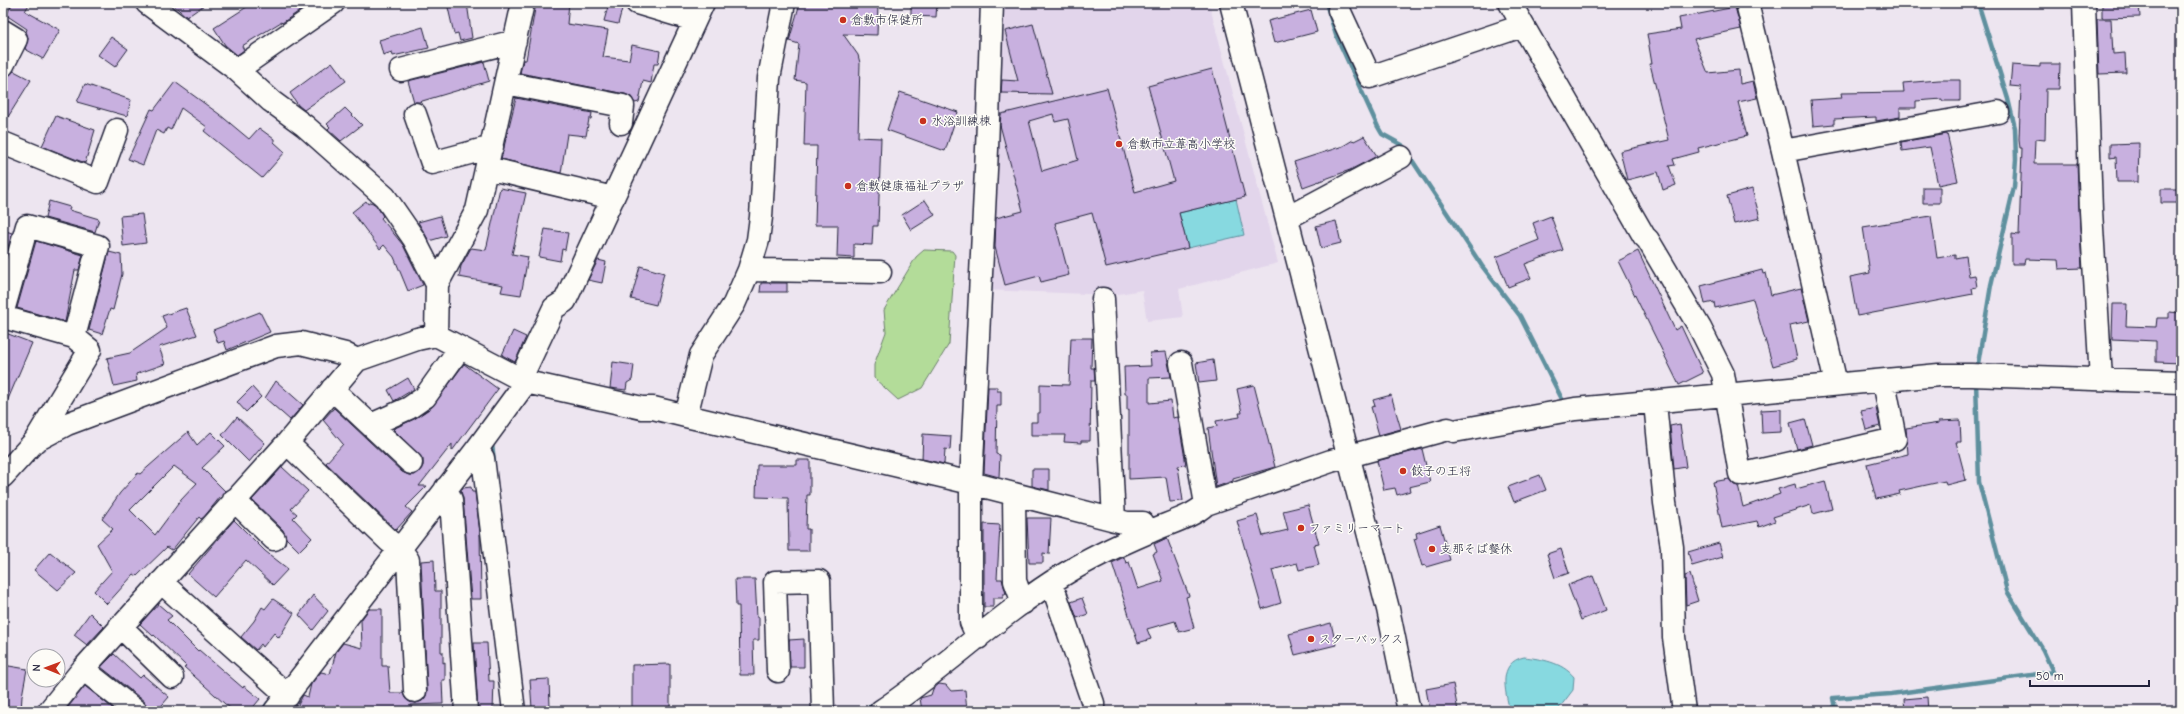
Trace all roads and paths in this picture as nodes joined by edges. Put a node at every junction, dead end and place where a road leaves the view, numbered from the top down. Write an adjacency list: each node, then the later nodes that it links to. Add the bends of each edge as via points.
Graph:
1 (147, 3): 17 (street)
2 (333, 3): 17 (street)
3 (523, 3): 15 (street)
4 (637, 3): 12 (street)
5 (784, 3): 30 (street, via 772,57 758,240)
6 (992, 3): 57 (street, via 988,149)
7 (1231, 3): 29 (street)
8 (1510, 3): 13 (street)
9 (1747, 3): 25 (street)
10 (2084, 3): 41 (street, via 2091,211)
11 (1340, 10): 13 (street, via 1370,77)
12 (693, 15): 28 (street)
13 (1522, 26): 47 (street, via 1700,328 1723,374)
14 (3, 31): 16 (street, via 16,39)
15 (515, 41): 18 (street); 19 (street)
16 (3, 65)
17 (237, 70): 32 (street, via 385,197 414,239)
18 (401, 70)
19 (506, 83): 22 (street, via 623,106); 26 (street)
20 (1998, 112): 25 (street)
21 (415, 114): 26 (street, via 432,163)
22 (621, 124)
23 (117, 130): 24 (street, via 98,182)
24 (3, 143)
25 (1784, 151): 42 (street)
26 (490, 157): 28 (street); 32 (street, via 477,210)
27 (1401, 157): 29 (street)
28 (608, 196): 43 (street, via 565,301 554,308)
29 (1287, 218): 54 (street)
30 (749, 270): 31 (street); 49 (street, via 734,304 701,355)
31 (880, 272)
32 (437, 284): 36 (street)
33 (1103, 299): 62 (street)
34 (3, 311): 37 (street, via 27,226 98,246)
35 (3, 317): 37 (street)
36 (436, 335): 38 (street); 39 (street)
37 (74, 337): 51 (street, via 90,350)
38 (460, 348): 43 (street); 50 (street, via 425,397 409,408)
39 (357, 360): 46 (street); 51 (street, via 345,354 301,343 276,346 67,424)
40 (1181, 363): 61 (street)
41 (2102, 373): 44 (street, via 1938,375); 45 (street)
42 (1835, 379): 44 (street); 47 (street)
43 (523, 381): 49 (street); 53 (street)
44 (1884, 381): 47 (street, via 1894,439 1744,474 1740,474)
45 (2181, 382)
46 (332, 389): 50 (street); 52 (street)
47 (1725, 389): 48 (street)
48 (1655, 403): 54 (street, via 1569,410 1448,430); 84 (street, via 1672,547 1674,637)
49 (686, 416): 57 (street)
50 (371, 425): 55 (street)
51 (35, 441): 56 (street)
52 (287, 443): 60 (street); 65 (street)
53 (477, 449): 58 (street); 79 (street, via 483,458)
54 (1347, 457): 61 (street); 83 (street, via 1388,609)
55 (411, 462)
56 (3, 476)
57 (971, 483): 59 (street); 70 (street)
58 (446, 488): 65 (street); 78 (street, via 451,500)
59 (1014, 494): 62 (street); 68 (street, via 1015,581)
60 (234, 500): 64 (street); 66 (street)
61 (1206, 504): 63 (street, via 1198,511)
62 (1114, 520): 63 (street)
63 (1146, 528): 67 (street)
64 (274, 539)
65 (395, 545): 74 (street, via 408,560); 75 (street)
66 (161, 582): 69 (street); 75 (street)
67 (1050, 584): 68 (street); 82 (street, via 1093,703)
68 (1021, 596): 70 (street)
69 (120, 626): 71 (street); 73 (street)
70 (975, 632): 81 (street, via 915,688)
71 (83, 669): 76 (street); 77 (street)
72 (778, 671): 80 (street, via 775,582 819,580)
73 (172, 677)
74 (415, 691)
75 (281, 703)
76 (49, 711)
77 (136, 711)
78 (466, 711)
79 (514, 711)
80 (823, 711)
81 (881, 711)
82 (1093, 711)
83 (1409, 711)
84 (1684, 711)

